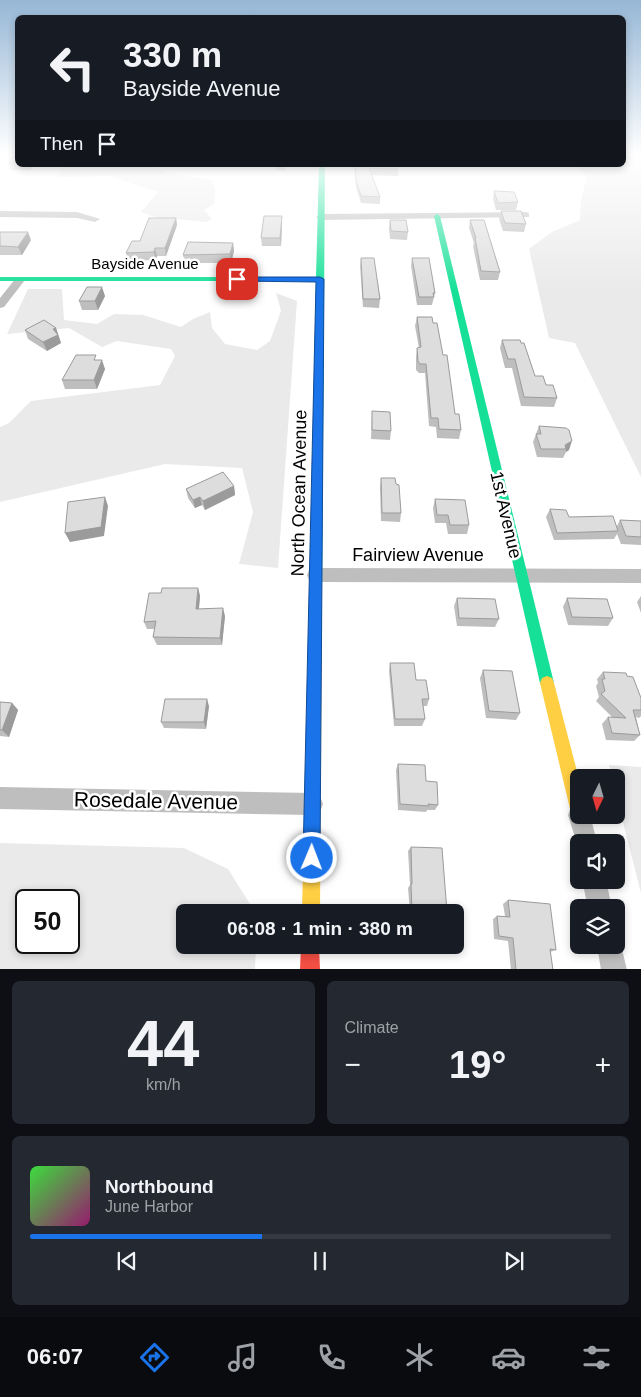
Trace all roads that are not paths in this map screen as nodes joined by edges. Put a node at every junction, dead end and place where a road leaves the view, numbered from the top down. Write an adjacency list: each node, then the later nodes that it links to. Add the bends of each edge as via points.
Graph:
1 (321, 200): 5 (street, North Ocean Avenue)
2 (0, 214): 6 (street, via 77,215)
3 (526, 215): 4 (street)
4 (437, 216): 5 (street); 12 (street, 1st Avenue)
5 (321, 217): 8 (street, North Ocean Avenue)
6 (95, 219)
7 (0, 279): 9 (street, Bayside Avenue)
8 (320, 279): 9 (street, Bayside Avenue); 11 (street, North Ocean Avenue)
9 (20, 280): 10 (street)
10 (0, 306)
11 (315, 575): 12 (street, Fairview Avenue); 16 (street, North Ocean Avenue)
12 (520, 576): 13 (street, Fairview Avenue); 14 (street, 1st Avenue)
13 (641, 576)
14 (570, 778)
15 (0, 798): 16 (street, Rosedale Avenue)
16 (312, 804): 17 (street, North Ocean Avenue)
17 (311, 904)
18 (310, 954): 20 (street)
19 (611, 954): 21 (street)
20 (310, 969)
21 (614, 969)

